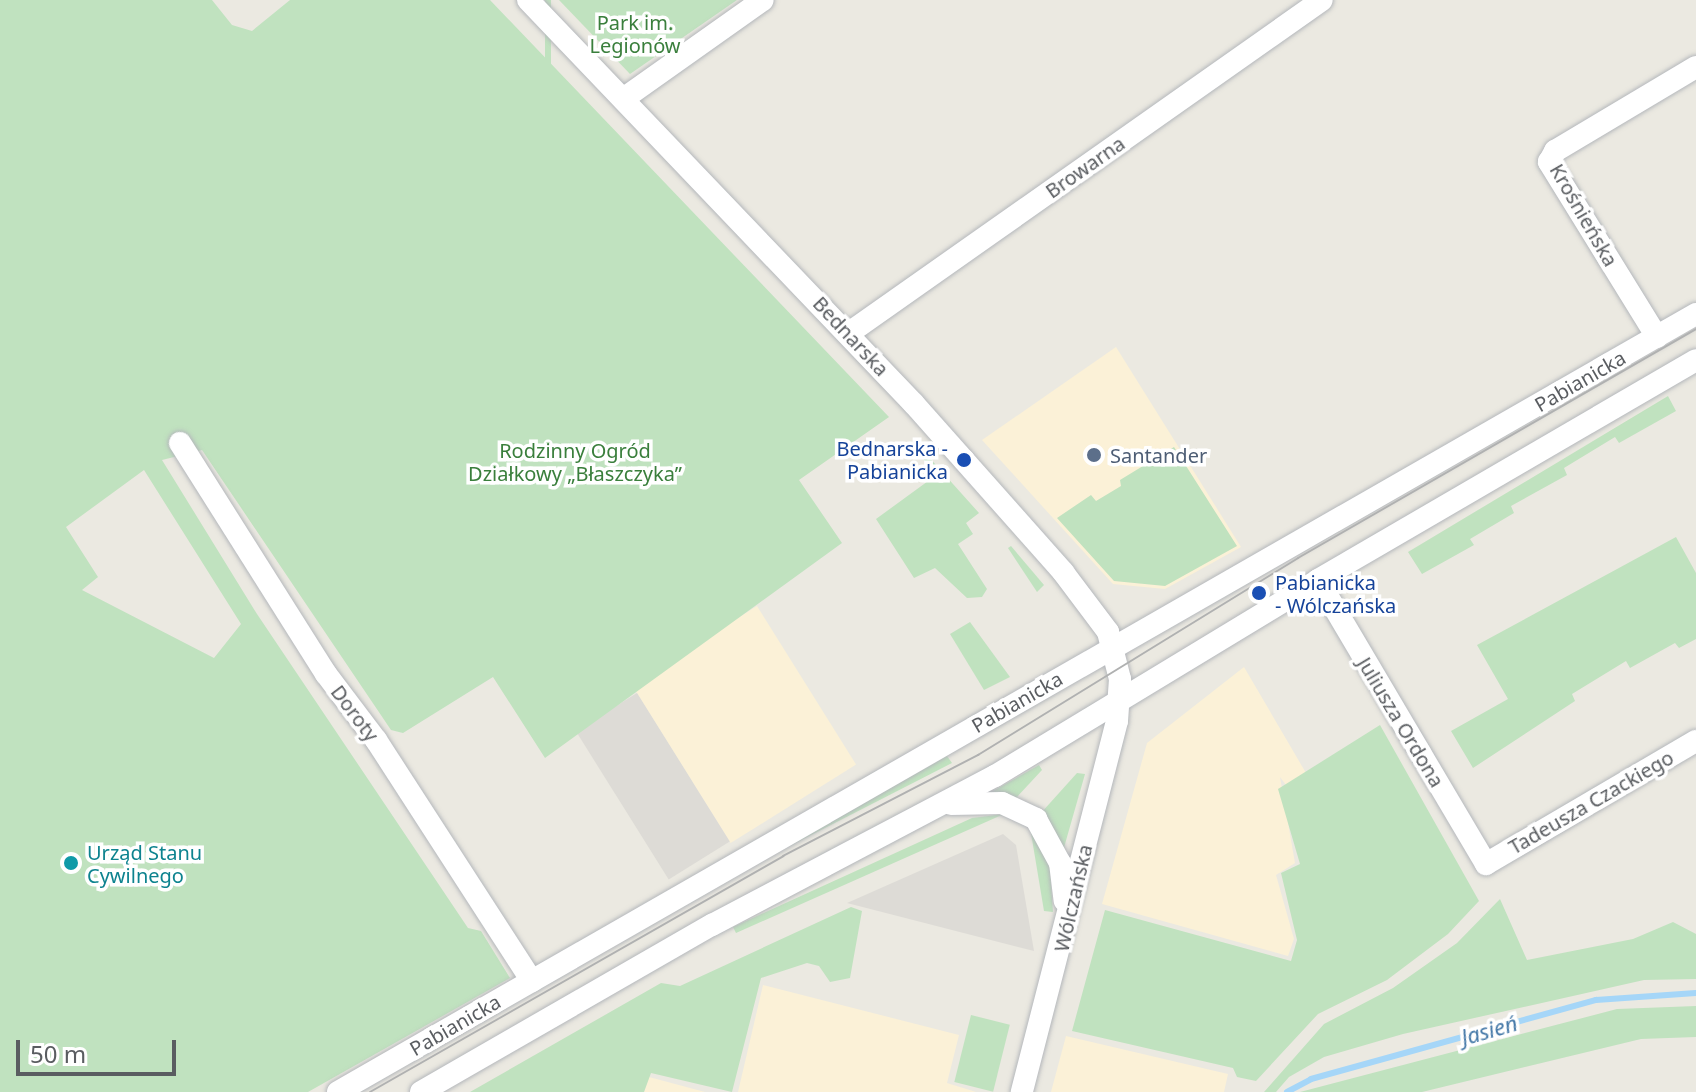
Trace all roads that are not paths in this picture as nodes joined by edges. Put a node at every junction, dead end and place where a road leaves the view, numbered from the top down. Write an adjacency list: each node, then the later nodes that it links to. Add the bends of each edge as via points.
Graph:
1 (528, 0): 5 (street, Bednarska)
2 (763, 0): 5 (street)
3 (1322, 0): 7 (street, Browarna)
4 (1696, 67): 8 (street, Krośnieńska, via 1555,151 1549,162)
5 (623, 99): 7 (street, Bednarska)
6 (1696, 314): 8 (street, Pabianicka)
7 (849, 333): 12 (street, Bednarska, via 1078,589)
8 (1657, 337): 12 (street, Pabianicka)
9 (1696, 360): 11 (street, Pabianicka)
10 (180, 443): 18 (street, Doroty, via 309,649 376,740)
11 (1318, 580): 13 (street, Pabianicka); 16 (street, Juliusza Ordona)
12 (1113, 646): 13 (street, Bednarska); 18 (street, Pabianicka)
13 (1120, 703): 15 (street, Pabianicka); 17 (street, Wólczańska)
14 (1696, 741): 16 (street, Tadeusza Czackiego)
15 (944, 804): 17 (street, via 1002,803 1036,819 1060,863); 20 (street, Pabianicka, via 737,911)
16 (1486, 864)
17 (1066, 915): 21 (street, Wólczańska)
18 (532, 981): 19 (street, Pabianicka)
19 (338, 1092)
20 (421, 1092)
21 (1022, 1092)

